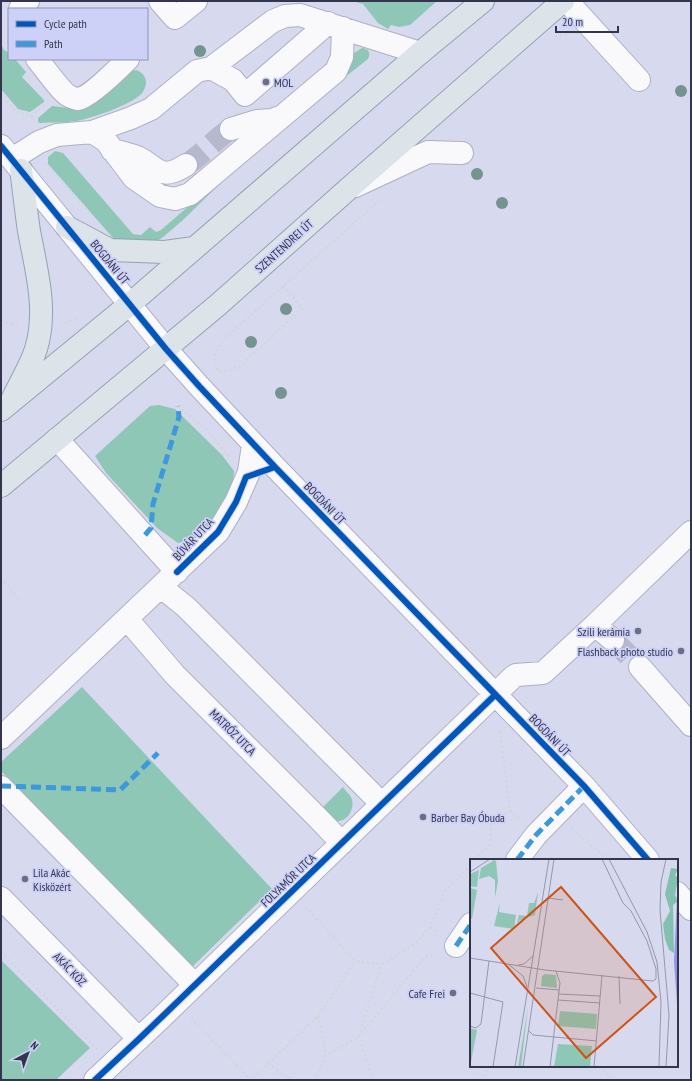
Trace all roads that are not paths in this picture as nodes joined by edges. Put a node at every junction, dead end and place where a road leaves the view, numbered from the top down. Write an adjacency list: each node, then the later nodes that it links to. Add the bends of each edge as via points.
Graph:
1 (160, 1): 2 (street, via 175,18)
2 (196, 1)
3 (483, 1): 7 (main road)
4 (563, 1): 19 (main road, SZENTENDREI ÚT)
5 (567, 1): 11 (street)
6 (335, 26): 7 (street); 10 (street, via 300,14 285,16 273,21); 10 (street, via 245,96 233,80); 12 (street, via 342,58 336,72)
7 (420, 53): 21 (main road)
8 (38, 60): 9 (street, via 62,91 78,99 102,83)
9 (127, 60)
10 (211, 68): 14 (street, via 197,71 151,109)
11 (639, 80)
12 (288, 112): 13 (street, via 272,120 257,121); 15 (street, via 190,194 175,198 160,196 134,178)
13 (231, 129)
14 (92, 132): 15 (street); 17 (street, via 57,135)
15 (112, 150): 18 (street, via 137,157 156,170 168,174)
16 (462, 153): 19 (street, via 428,152)
17 (11, 158): 20 (street, BOGDÁNI ÚT); 24 (main road, via 36,260 41,311 36,349)
18 (186, 166)
19 (347, 190): 23 (main road, SZENTENDREI ÚT)
20 (67, 227): 21 (main road, via 110,250 165,252); 22 (street, BOGDÁNI ÚT)
21 (194, 248): 22 (main road)
22 (130, 304): 23 (street, BOGDÁNI ÚT); 24 (main road)
23 (166, 349): 25 (main road, SZENTENDREI ÚT); 26 (street, BOGDÁNI ÚT)
24 (6, 406)
25 (57, 439): 27 (main road, SZENTENDREI ÚT); 29 (street)
26 (253, 444): 29 (street, BÚVÁR UTCA, via 249,472 223,539); 35 (street, BOGDÁNI ÚT)
27 (1, 486)
28 (691, 532): 32 (street, FOLYAMŐR UTCA)
29 (177, 572): 30 (street, BÚVÁR UTCA)
30 (161, 587): 31 (street, BÚVÁR UTCA); 40 (street, via 186,607)
31 (127, 619): 37 (street, BÚVÁR UTCA); 41 (street, MATRÓZ UTCA, via 175,675)
32 (596, 625): 33 (street); 35 (street, FOLYAMŐR UTCA, via 543,674 516,675)
33 (613, 640)
34 (640, 667): 36 (street)
35 (495, 695): 38 (street, BOGDÁNI ÚT); 40 (street, FOLYAMŐR UTCA)
36 (691, 725)
37 (1, 738)
38 (584, 786): 42 (street, via 536,835); 43 (street, BOGDÁNI ÚT)
39 (1, 787): 49 (street)
40 (382, 804): 41 (street, FOLYAMŐR UTCA)
41 (342, 843): 49 (street, FOLYAMŐR UTCA)
42 (519, 859)
43 (647, 859)
44 (678, 894): 46 (street)
45 (1, 898): 50 (street, AKÁC KÖZ)
46 (691, 909)
47 (470, 925): 48 (street)
48 (456, 946)
49 (195, 985): 50 (street, FOLYAMŐR UTCA)
50 (139, 1039): 51 (street, FOLYAMŐR UTCA)
51 (95, 1080)

